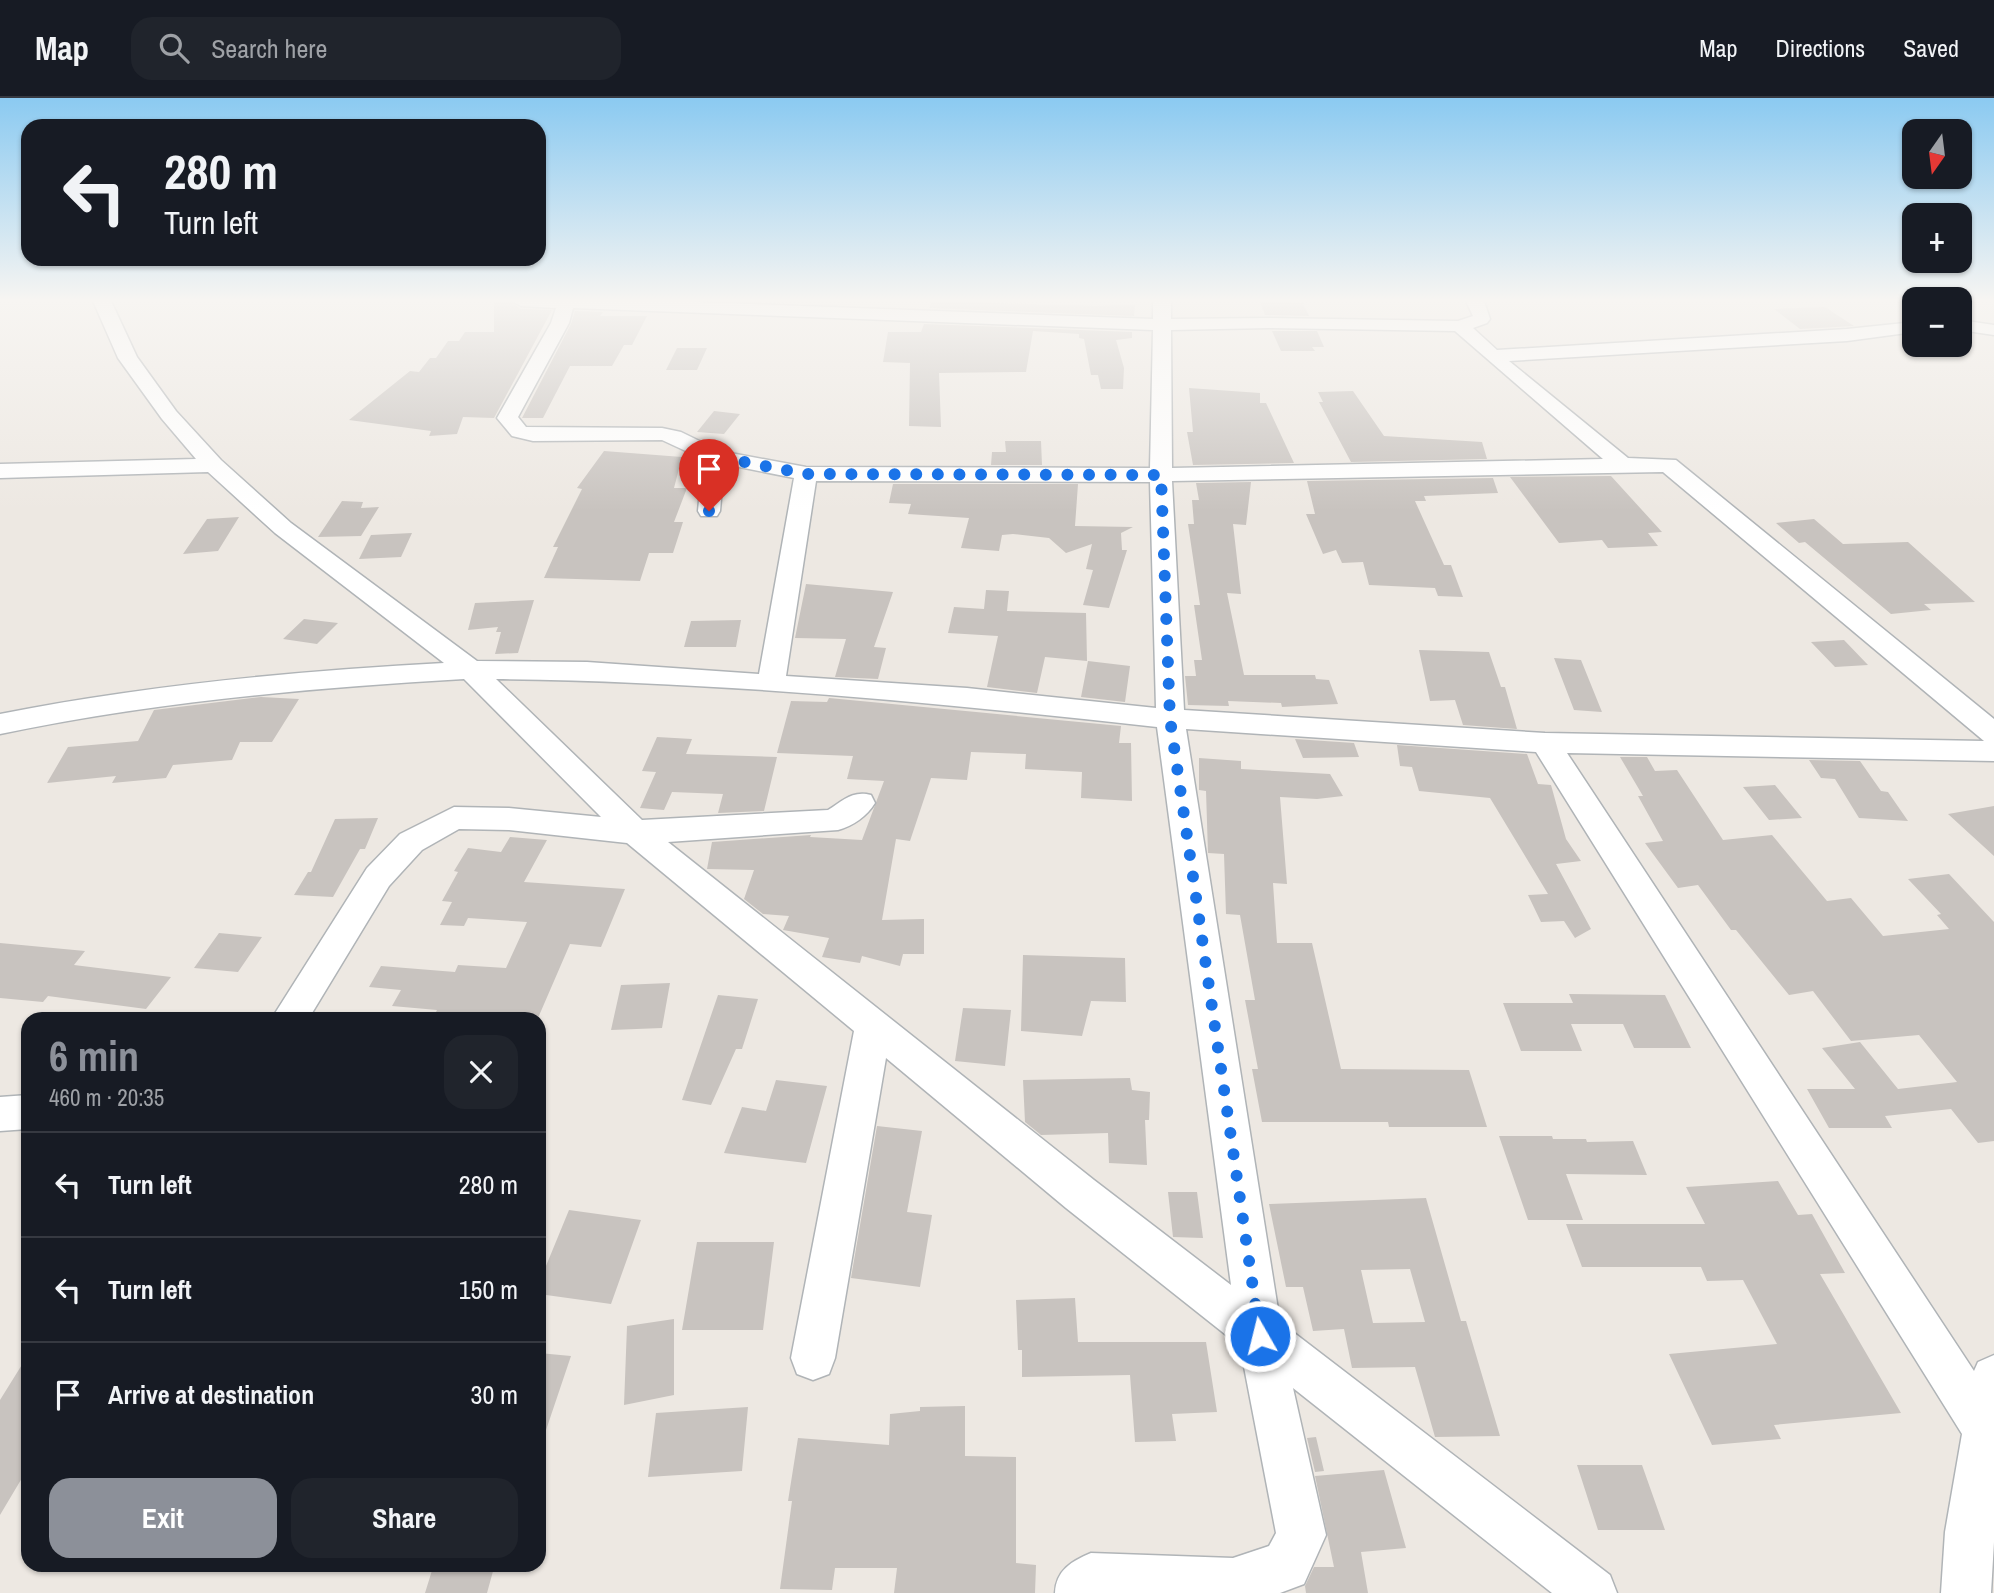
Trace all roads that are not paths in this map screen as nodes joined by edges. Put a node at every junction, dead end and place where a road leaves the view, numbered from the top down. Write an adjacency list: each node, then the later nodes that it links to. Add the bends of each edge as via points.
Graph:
1 (137, 371): 7 (street)
2 (533, 371): 5 (street, via 507,418 519,432 662,434)
3 (1160, 371): 10 (street)
4 (1510, 371): 6 (street)
5 (714, 456): 9 (street); 11 (street)
6 (1623, 465): 10 (street); 16 (street, via 1668,465)
7 (213, 466): 8 (street); 12 (street, via 283,528)
8 (0, 471)
9 (806, 474): 10 (street); 13 (street)
10 (1161, 475): 14 (street)
11 (709, 511)
12 (471, 670): 13 (street, via 587,671); 15 (street, via 331,678 79,708); 20 (street)
13 (771, 682): 14 (street)
14 (1170, 719): 17 (street); 25 (street)
15 (0, 724)
16 (1994, 734)
17 (1545, 743): 18 (street); 28 (street)
18 (1994, 751)
19 (860, 803): 20 (street, via 828,821)
20 (635, 832): 21 (street, via 454,818 411,842 378,877); 22 (street)
21 (294, 1012)
22 (873, 1025): 25 (street); 26 (street)
23 (21, 1112): 24 (street)
24 (0, 1114)
25 (1260, 1336): 29 (street, via 1301,1535 1286,1566 1233,1583 1091,1578); 30 (street)
26 (813, 1358)
27 (1994, 1378): 28 (street)
28 (1986, 1430): 31 (street, via 1969,1532)
29 (1080, 1593)
30 (1592, 1593)
31 (1966, 1593)

